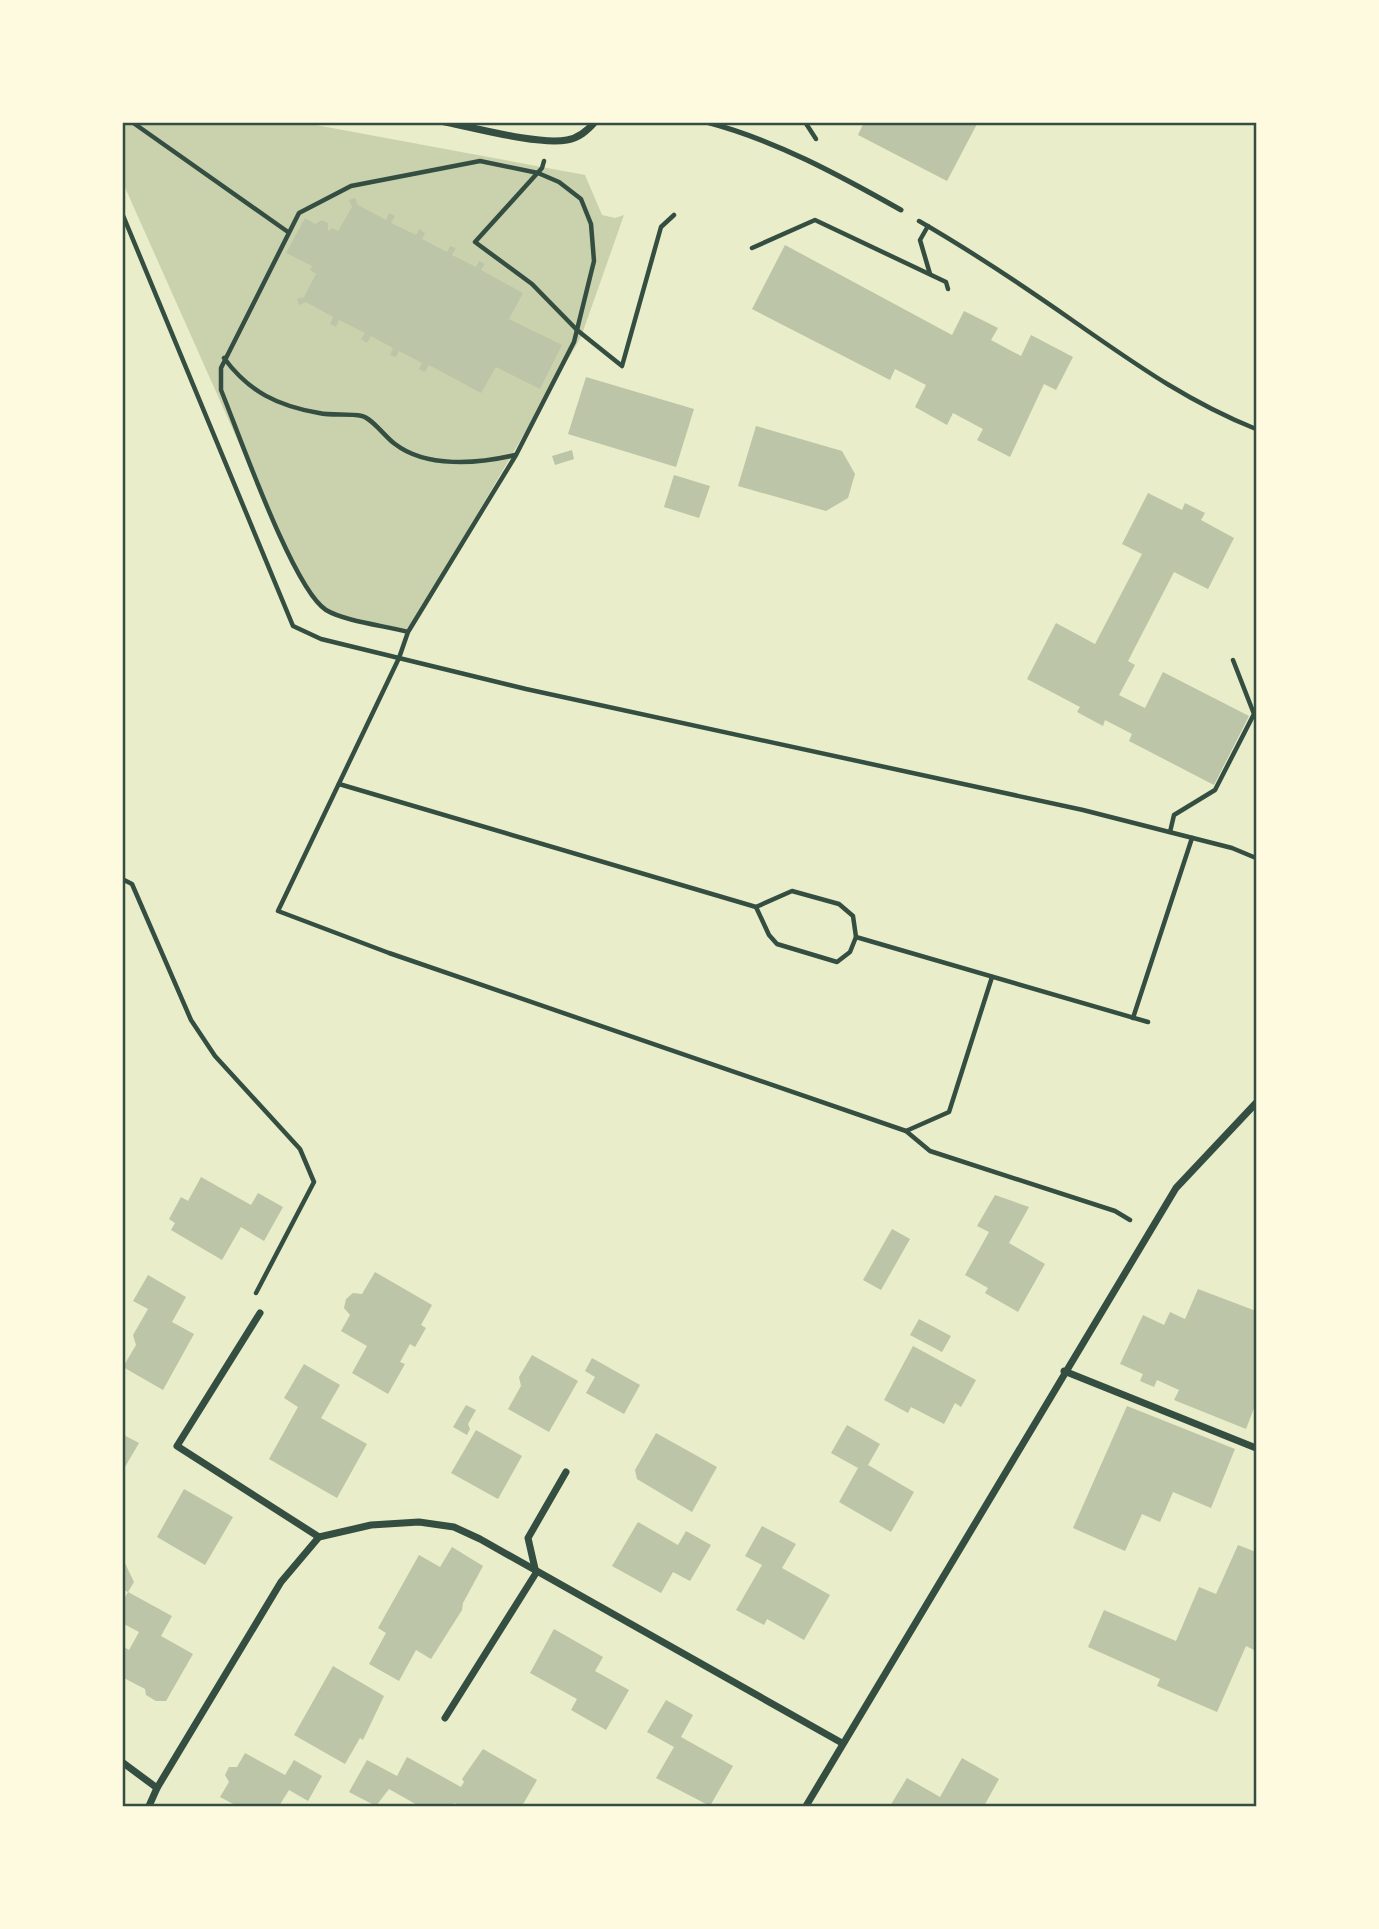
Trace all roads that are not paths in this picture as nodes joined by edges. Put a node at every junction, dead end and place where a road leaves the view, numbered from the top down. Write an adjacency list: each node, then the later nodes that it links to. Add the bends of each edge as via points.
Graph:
1 (445, 122): 2 (street, via 567,141 584,134)
2 (594, 122)
3 (706, 122): 4 (lane, via 839,176)
4 (901, 210)
5 (1256, 1103): 7 (street, via 1176,1188)
6 (260, 1314): 10 (street, via 177,1446)
7 (1064, 1371): 8 (street); 13 (street)
8 (1256, 1448)
9 (566, 1472): 11 (street, via 528,1538)
10 (319, 1537): 11 (street, via 370,1525 419,1522 454,1527); 15 (street, via 281,1582)
11 (536, 1573): 12 (street); 13 (street)
12 (445, 1718)
13 (842, 1743): 17 (street)
14 (122, 1762): 15 (street)
15 (157, 1787): 16 (street)
16 (149, 1807)
17 (806, 1807)

